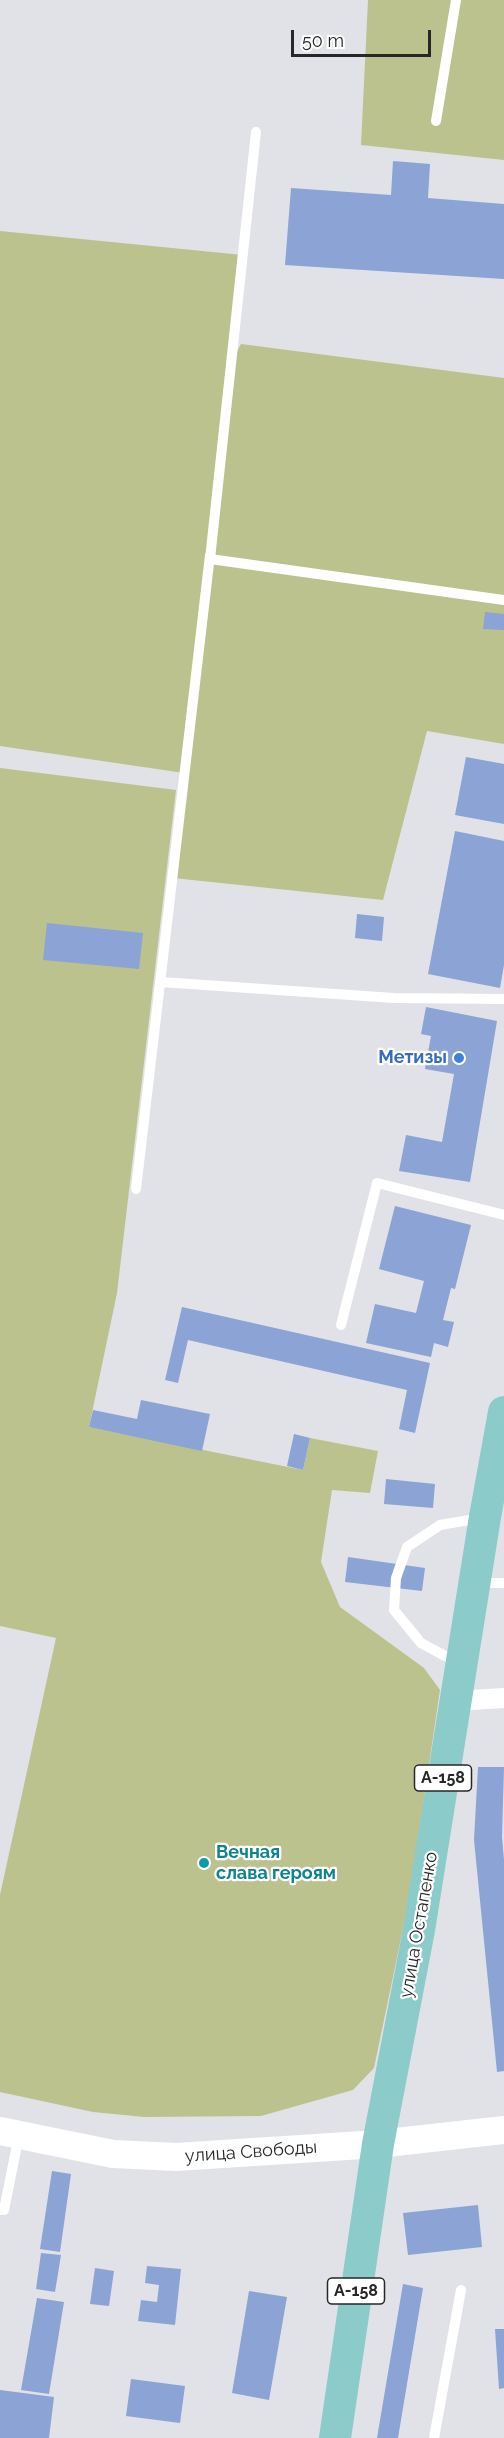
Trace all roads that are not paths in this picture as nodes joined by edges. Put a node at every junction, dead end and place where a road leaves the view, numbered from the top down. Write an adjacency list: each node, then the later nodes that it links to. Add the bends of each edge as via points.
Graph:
1 (456, 0): 2 (lane)
2 (436, 121)
3 (256, 132): 4 (lane)
4 (210, 555): 5 (lane, via 210,559); 6 (lane)
5 (504, 600)
6 (160, 982): 7 (lane, via 394,998); 8 (lane)
7 (504, 999)
8 (136, 1189)
9 (504, 1215): 10 (lane, via 377,1183)
10 (341, 1325)
11 (504, 1412): 12 (main road, улица Остапенко / А-158)
12 (484, 1517): 13 (main road, улица Остапенко / А-158); 14 (lane, via 440,1525 407,1547 396,1578 394,1610 421,1643)
13 (489, 1583): 14 (main road, улица Остапенко / А-158)
14 (461, 1665): 16 (main road, улица Остапенко / А-158)
15 (504, 1698): 16 (street)
16 (455, 1701): 19 (main road, улица Остапенко / А-158, via 419,1930)
17 (504, 2130): 19 (street, улица Свободы)
18 (10, 2133): 19 (street, улица Свободы, via 113,2154 176,2157); 20 (lane, via 4,2210)
19 (378, 2144): 22 (main road, улица Остапенко / А-158)
20 (0, 2210)
21 (461, 2290): 23 (lane)
22 (335, 2438)
23 (434, 2438)

